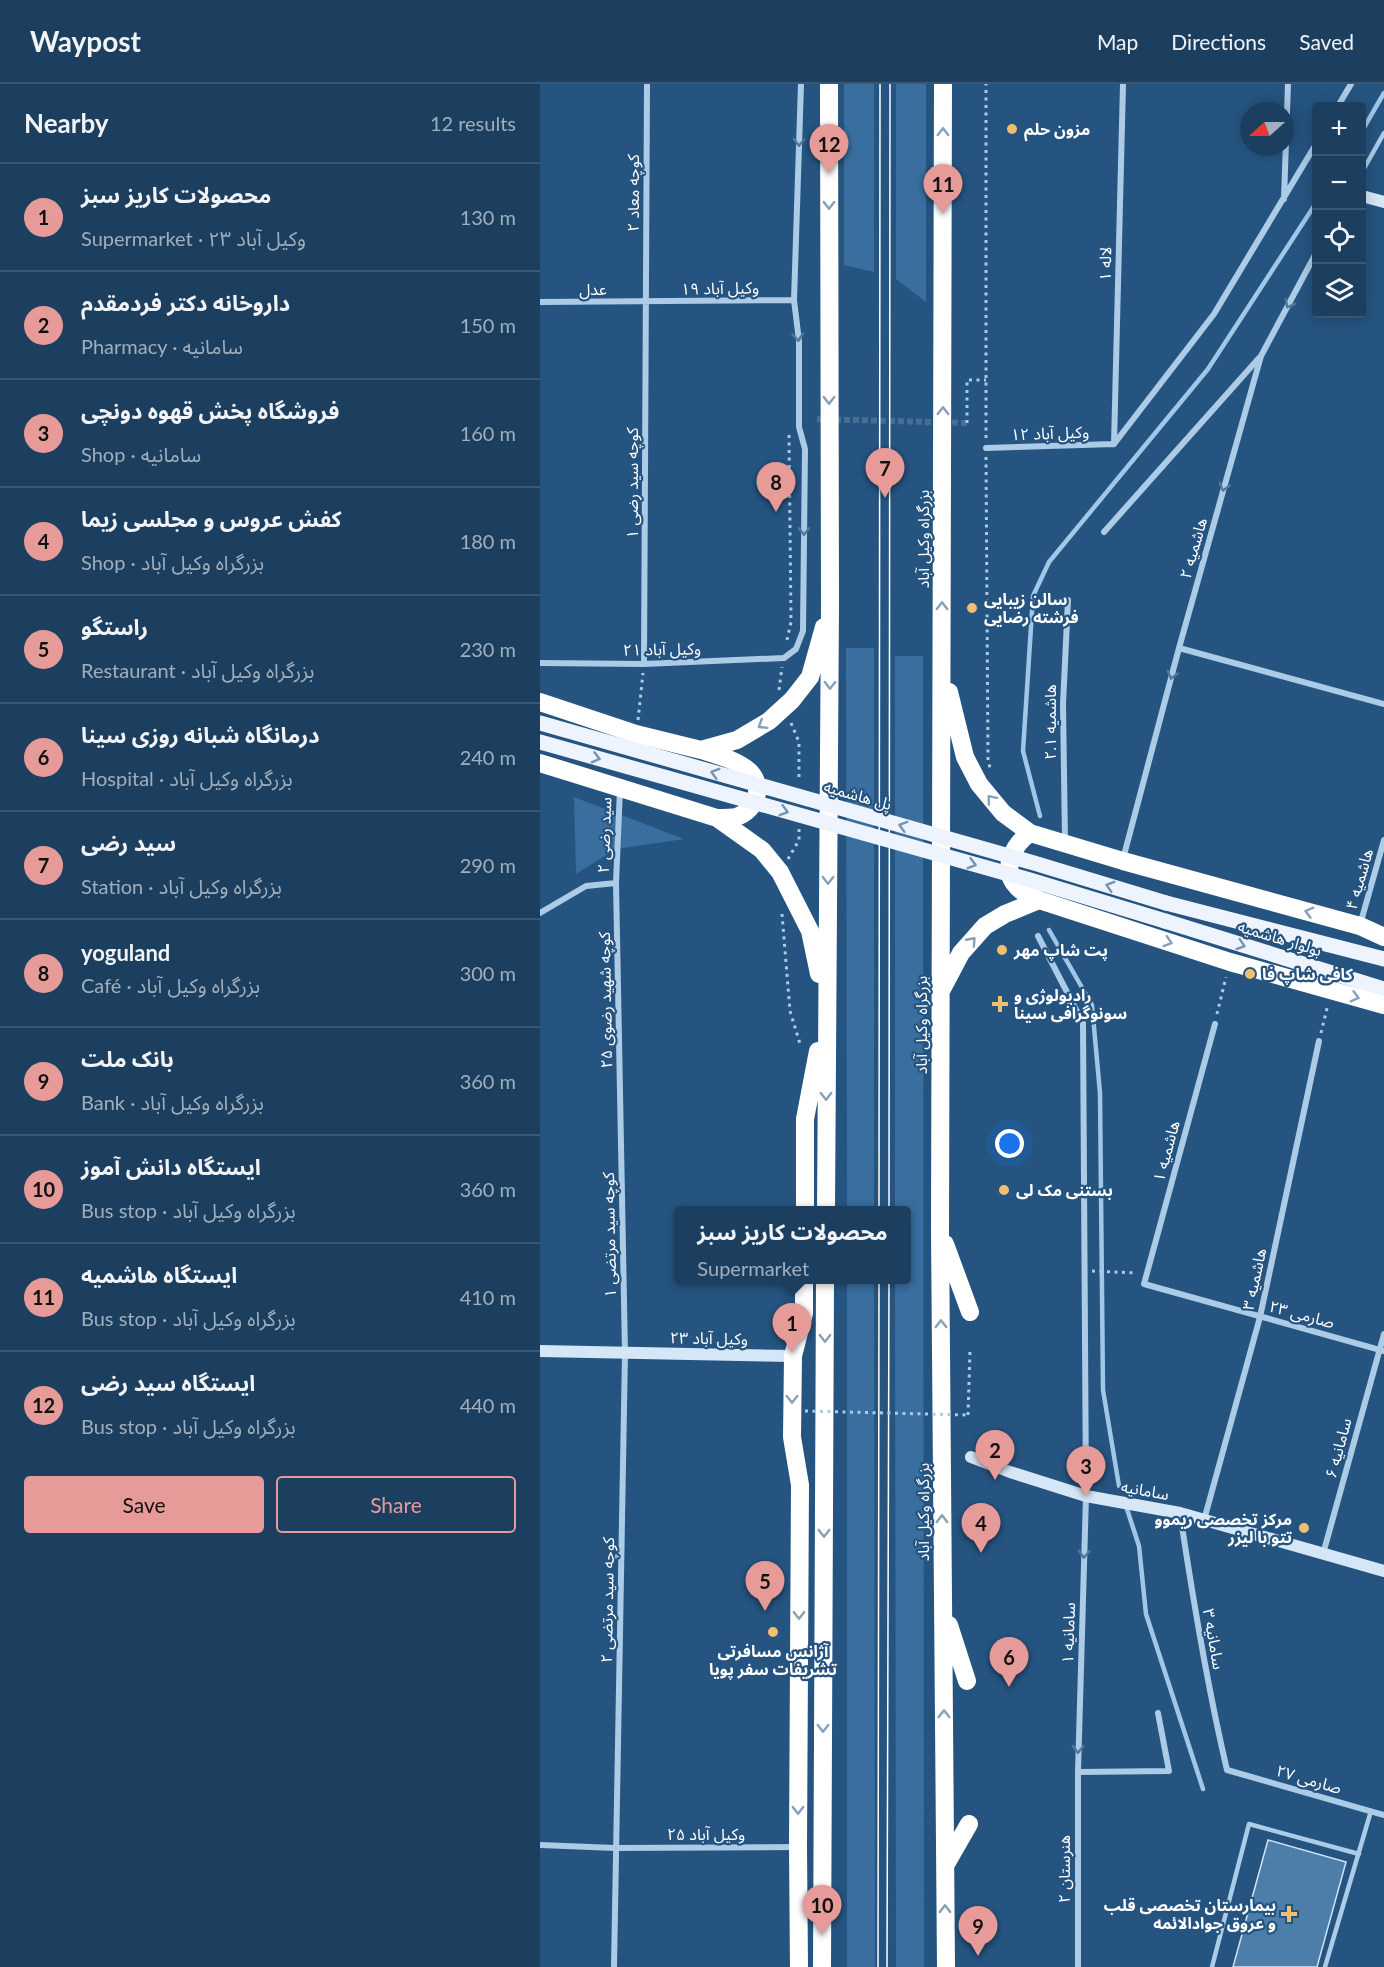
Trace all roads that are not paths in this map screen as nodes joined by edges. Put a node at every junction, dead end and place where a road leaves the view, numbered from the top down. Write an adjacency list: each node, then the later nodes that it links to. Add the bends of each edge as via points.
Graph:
1 (647, 84): 18 (street, کوچه معاد ۲)
2 (801, 84): 16 (street, one-way to 16)
3 (829, 84): 24 (highway, one-way to 24)
4 (943, 84): 28 (highway, بزرگراه وکیل آباد, one-way to 4)
5 (1123, 84): 20 (street, لاله ۱)
6 (1288, 84): 13 (street)
7 (1351, 84): 8 (street)
8 (1340, 102)
9 (1384, 134): 11 (lane)
10 (1312, 152): 13 (street)
11 (1366, 165)
12 (1366, 197): 14 (street)
13 (1284, 200): 20 (street, via 1214,314)
14 (1384, 202)
15 (1312, 262): 19 (street, هاشمیه ۲, one-way to 19)
16 (794, 300): 18 (street, ۱۹ وکیل آباد); 27 (street, ۲۱ وکیل آباد, one-way to 27, via 799,341 799,427 805,449 802,631 796,649 784,658)
17 (540, 302): 18 (street, عدل)
18 (646, 302): 27 (street, کوچه سید رضی ۱)
19 (1261, 356): 22 (street); 25 (street, هاشمیه ۲, one-way to 25)
20 (1114, 444): 21 (street, ۱۲ وکیل آباد)
21 (986, 448)
22 (1104, 532)
23 (1068, 600): 39 (street, هاشمیه ۲.۱, via 1063,704)
24 (830, 605): 33 (highway, one-way to 33, via 810,677 792,700 769,721 737,740); 52 (highway, one-way to 52)
25 (1179, 648): 30 (street); 40 (street, هاشمیه ۲, one-way to 40)
26 (540, 663): 27 (street, ۲۱ وکیل آباد)
27 (644, 664)
28 (942, 664): 37 (highway, one-way to 28, via 1003,813 979,784 965,757); 50 (highway, بزرگراه وکیل آباد)
29 (540, 702): 33 (highway, via 636,734)
30 (1384, 704)
31 (540, 723): 43 (main road, پل هاشمیه, one-way to 31, bridge)
32 (540, 742): 49 (main road, بولوار هاشمیه, one-way to 49, bridge, via 1030,880)
33 (701, 750): 36 (highway, via 750,772 758,786 757,798 749,810 737,817)
34 (540, 763): 35 (highway)
35 (620, 789): 36 (highway); 41 (street, سید رضی ۲)
36 (717, 818): 52 (highway, via 762,850 780,872 810,931)
37 (1030, 833): 39 (highway); 42 (highway, via 1019,841 1009,864 1018,888)
38 (1384, 840): 45 (street, هاشمیه ۴)
39 (1065, 844): 40 (highway)
40 (1123, 861): 45 (highway, one-way to 40)
41 (616, 883): 44 (street, via 586,886); 55 (street, کوچه شهید رضوی ۲۵)
42 (1039, 900): 50 (highway, one-way to 42, via 961,953 985,926); 51 (highway, one-way to 51, via 1230,962)
43 (1166, 903): 48 (main road, بولوار هاشمیه)
44 (540, 913)
45 (1360, 926): 47 (highway)
46 (1038, 936): 70 (street, سامانیه ۱, via 1083,1023)
47 (1384, 937)
48 (1384, 959)
49 (1384, 988)
50 (941, 991): 58 (highway, بزرگراه وکیل آباد)
51 (1384, 1005)
52 (827, 1010): 56 (highway, via 805,1119); 57 (highway, one-way to 57)
53 (1215, 1024): 61 (street, هاشمیه ۱)
54 (1319, 1041): 63 (street, هاشمیه ۳)
55 (621, 1118): 67 (street, کوچه سید مرتضی ۱)
56 (805, 1206)
57 (826, 1206)
58 (940, 1230): 62 (highway); 75 (highway, بزرگراه وکیل آباد, one-way to 58)
59 (804, 1284): 68 (highway, via 804,1313)
60 (825, 1284): 90 (highway, one-way to 90)
61 (1144, 1284): 63 (street, صارمی ۲۳)
62 (970, 1312)
63 (1260, 1317): 65 (street, صارمی ۲۳); 72 (street, هاشمیه ۳)
64 (1384, 1334): 65 (street, سامانیه ۶)
65 (1382, 1350): 73 (street, سامانیه ۶)
66 (540, 1352): 67 (street, ۲۳ وکیل آباد)
67 (625, 1353): 68 (street, ۲۳ وکیل آباد); 85 (street, کوچه سید مرتضی ۲)
68 (792, 1356): 84 (highway, one-way to 84, via 792,1437 800,1485)
69 (971, 1457): 70 (street, سامانیه)
70 (1086, 1496): 71 (street, سامانیه); 79 (street, سامانیه ۱, one-way to 79)
71 (1180, 1513): 72 (street, سامانیه); 78 (street, سامانیه ۳, via 1195,1615)
72 (1204, 1521): 73 (street, سامانیه)
73 (1323, 1554): 74 (street, سامانیه)
74 (1384, 1571)
75 (943, 1607): 76 (highway); 87 (highway, بزرگراه وکیل آباد, one-way to 75)
76 (966, 1681)
77 (1158, 1713): 79 (street, via 1169,1771)
78 (1227, 1770): 80 (street, صارمی ۲۷)
79 (1078, 1772): 92 (street, هنرستان ۲)
80 (1371, 1811): 81 (street, صارمی ۲۷); 86 (lane)
81 (1384, 1815)
82 (969, 1824): 87 (highway)
83 (540, 1845): 85 (street, ۲۵ وکیل آباد)
84 (798, 1847): 85 (street, ۲۵ وکیل آباد); 89 (highway)
85 (615, 1848): 88 (street, کوچه سید مرتضی ۲)
86 (1359, 1854): 93 (lane, via 1250,1824); 94 (lane)
87 (945, 1865): 91 (highway, بزرگراه وکیل آباد, one-way to 87)
88 (614, 1967)
89 (799, 1967)
90 (822, 1967)
91 (946, 1967)
92 (1078, 1967)
93 (1212, 1967)
94 (1325, 1967)

